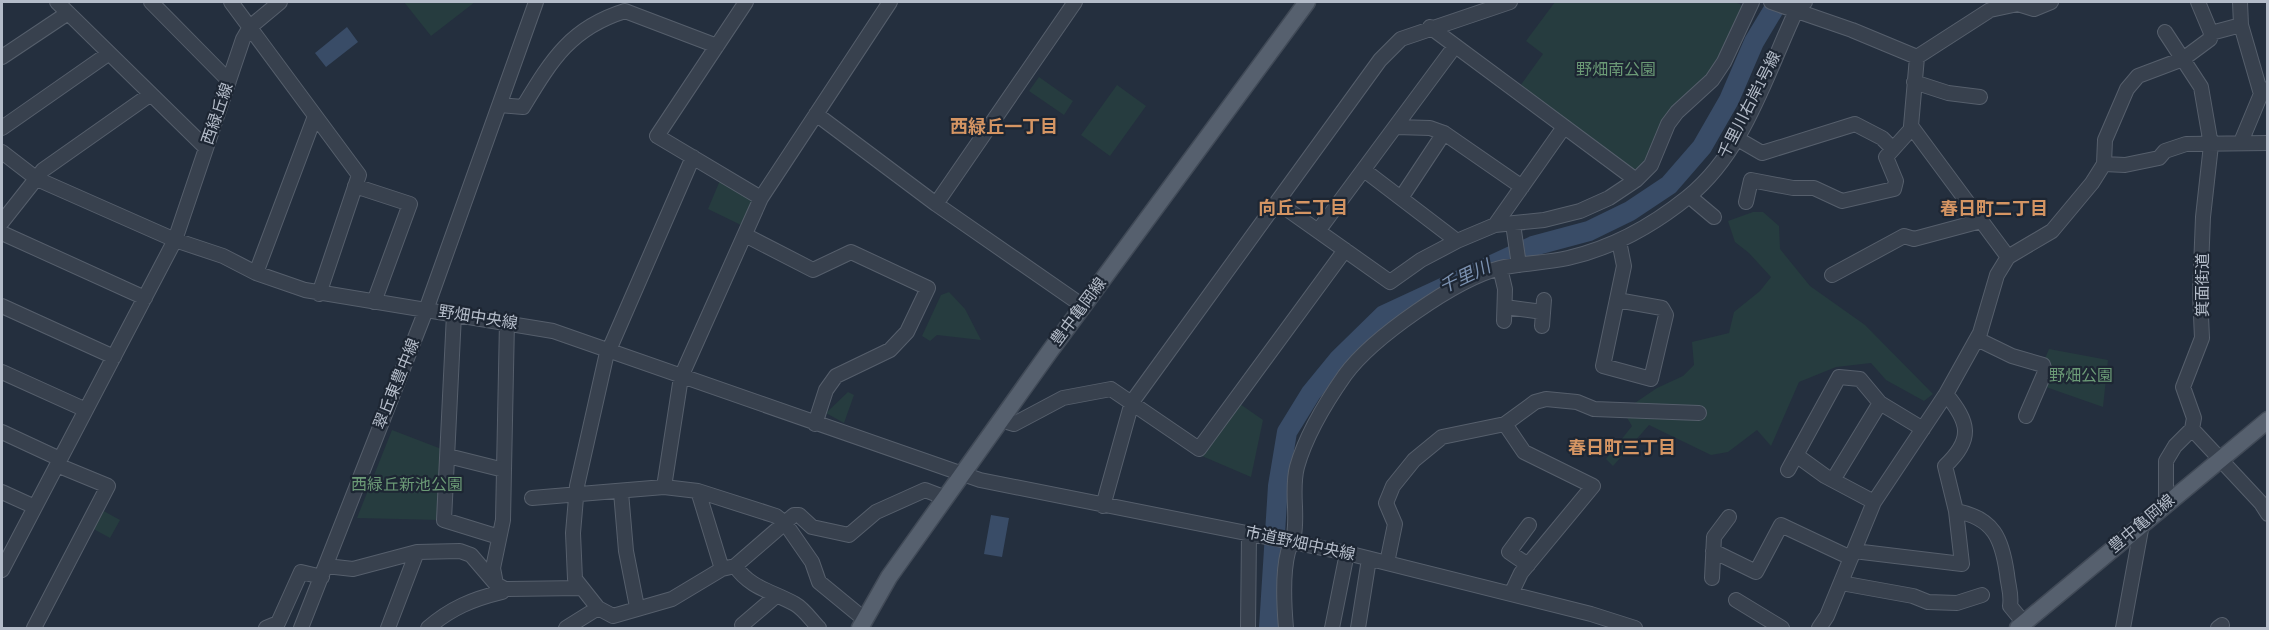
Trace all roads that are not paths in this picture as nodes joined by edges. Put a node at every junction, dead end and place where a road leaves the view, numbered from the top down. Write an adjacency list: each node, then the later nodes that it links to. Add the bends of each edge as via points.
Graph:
1 (57, 2): 17 (street)
2 (151, 2): 29 (street)
3 (231, 2): 19 (street)
4 (280, 2): 19 (street, 西緑丘線)
5 (536, 2): 34 (street, 翠丘東豊中線)
6 (746, 2): 23 (street)
7 (890, 2): 35 (street)
8 (1075, 2): 61 (street)
9 (1307, 2): 84 (main road, 豊中亀岡線)
10 (1510, 2): 20 (street)
11 (1752, 2): 53 (street, via 1724,62 1712,80 1668,124 1651,165)
12 (1771, 2): 16 (street)
13 (2051, 2): 27 (street, via 2034,9 2018,4 1990,10)
14 (2198, 2): 22 (street)
15 (2240, 2): 18 (street)
16 (1798, 8): 27 (street); 42 (street, 千里川右岸1号線)
17 (68, 13): 25 (street); 26 (street)
18 (2241, 25): 22 (street); 31 (street)
19 (250, 27): 29 (street, 西緑丘線); 36 (street)
20 (1430, 27): 24 (street); 59 (street, via 1401,39 1380,60)
21 (2165, 32): 28 (street, 箕面街道)
22 (2211, 33): 28 (street, via 2210,39)
23 (717, 46): 34 (street, via 625,11 565,45 523,106); 49 (street, via 657,136)
24 (1455, 46): 37 (street); 38 (street)
25 (108, 54): 33 (street); 39 (street)
26 (2, 57)
27 (1917, 57): 30 (street)
28 (2183, 59): 45 (street, 箕面街道, via 2201,87); 50 (street, via 2138,76 2125,90 2105,140)
29 (229, 81): 46 (street, 西緑丘線)
30 (1914, 82): 32 (street); 40 (street)
31 (2264, 91): 43 (street)
32 (1974, 92)
33 (151, 94): 46 (street); 52 (street, via 43,170)
34 (500, 105): 85 (street, 翠丘東豊中線)
35 (816, 114): 57 (street); 61 (street)
36 (315, 116): 54 (street, via 359,176); 77 (street)
37 (1396, 127): 41 (street, via 1430,128); 51 (street)
38 (1564, 127): 53 (street); 55 (street)
39 (2, 128)
40 (1912, 128): 47 (street); 63 (street)
41 (1444, 133): 55 (street); 58 (street)
42 (1736, 138): 47 (street, via 1762,153 1855,123); 56 (street, 千里川右岸1号線, via 1717,168)
43 (2241, 142): 44 (street); 45 (street)
44 (2268, 143)
45 (2211, 145): 50 (street, via 2186,144 2165,151 2159,158 2125,165); 105 (street, 箕面街道, via 2203,217 2202,338 2183,387 2194,418)
46 (206, 148): 70 (street, 西緑丘線)
47 (1893, 149): 60 (street, via 1886,157 1896,181 1894,189 1842,201 1814,188 1751,180)
48 (2, 152): 52 (street, 野畑中央線)
49 (693, 157): 57 (street); 90 (street)
50 (2104, 164): 74 (street, via 2052,231)
51 (1364, 170): 58 (street); 67 (street)
52 (37, 179): 64 (street); 70 (street, 野畑中央線)
53 (1636, 180): 65 (street, via 1580,211)
54 (355, 186): 79 (street); 82 (street, via 410,204)
55 (1522, 187): 66 (street)
56 (1689, 196): 62 (street); 72 (street, 千里川右岸1号線, via 1653,224)
57 (761, 198): 69 (street)
58 (1401, 198): 71 (street)
59 (1277, 202): 67 (street); 95 (street)
60 (1746, 202)
61 (936, 204): 84 (street)
62 (1714, 217)
63 (1981, 221): 74 (street); 78 (street, via 1914,239 1904,236)
64 (2, 222)
65 (1513, 224): 66 (street); 75 (street)
66 (1495, 225): 71 (street)
67 (1318, 231): 73 (street)
68 (2, 233): 80 (street)
69 (745, 235): 93 (street); 102 (street, via 813,270 851,252 928,288 907,332 890,350 836,376 827,388)
70 (175, 240): 77 (street, 野畑中央線, via 223,256); 80 (street, 西緑丘線)
71 (1456, 241): 73 (street, via 1390,282)
72 (1619, 241): 75 (street, 千里川右岸1号線, via 1567,258); 81 (street, via 1624,266)
73 (1345, 250): 95 (street, via 1199,448)
74 (2008, 256): 89 (street, via 1997,274)
75 (1519, 265): 76 (street, 千里川右岸1号線)
76 (1500, 268): 86 (street, via 1505,289 1504,314); 134 (street, 千里川右岸1号線, via 1461,283 1421,309 1370,349 1345,375 1308,438 1297,468)
77 (256, 273): 79 (street, 野畑中央線)
78 (1832, 275)
79 (319, 294): 82 (street, 野畑中央線)
80 (145, 298): 91 (street, 西緑丘線)
81 (1617, 300): 81 (street, via 1662,308 1666,315 1651,379 1603,366)
82 (374, 302): 85 (street, 野畑中央線)
83 (2, 306): 91 (street)
84 (1083, 306): 100 (main road, 豊中亀岡線)
85 (426, 310): 87 (street, 野畑中央線); 144 (street, 翠丘東豊中線)
86 (1543, 312)
87 (454, 315): 88 (street, 野畑中央線); 108 (street)
88 (507, 321): 90 (street, 野畑中央線); 111 (street)
89 (1977, 339): 94 (street); 99 (street, via 2043,365 2045,372)
90 (611, 350): 93 (street, 野畑中央線); 119 (street, via 606,357)
91 (114, 357): 97 (street, 西緑丘線)
92 (2, 372): 97 (street)
93 (681, 376): 102 (street, 野畑中央線); 115 (street)
94 (1946, 394): 104 (street); 127 (street, via 1962,412 1966,432 1962,447 1945,466)
95 (1132, 402): 100 (street, via 1111,389 1063,398 1014,424); 125 (street)
96 (1880, 403): 104 (street); 107 (street, via 1860,379 1839,377); 114 (street)
97 (86, 410): 110 (street, 西緑丘線)
98 (1699, 413): 103 (street, via 1594,409 1577,402 1546,399 1535,402)
99 (2026, 416)
100 (1001, 420): 113 (main road, 豊中亀岡線)
101 (2268, 420): 109 (main road, 豊中亀岡線)
102 (815, 424): 113 (street, 野畑中央線)
103 (1505, 424): 140 (street, via 1442,437 1414,460 1393,486 1386,503 1395,524); 142 (street, via 1524,452 1593,486)
104 (1923, 429): 122 (street)
105 (2192, 429): 109 (street); 123 (street, via 2166,460)
106 (2, 432): 110 (street)
107 (1796, 455): 112 (street); 114 (street)
108 (448, 456): 111 (street); 133 (street, via 444,520)
109 (2218, 460): 123 (main road, 豊中亀岡線); 124 (street)
110 (58, 462): 126 (street, 西緑丘線); 159 (street, via 108,486)
111 (504, 470): 133 (street)
112 (1788, 470)
113 (963, 474): 121 (main road, 豊中亀岡線); 125 (street, 市道野畑中央線)
114 (1833, 480): 122 (street)
115 (664, 487): 116 (street); 118 (street)
116 (698, 490): 129 (street, via 776,516); 143 (street)
117 (2, 492): 126 (street)
118 (621, 492): 119 (street); 153 (street, via 626,551)
119 (578, 496): 120 (street); 148 (street, via 573,533 575,579)
120 (532, 498)
121 (946, 498): 129 (street, via 925,490 876,512 849,535 812,527 799,515 789,517); 156 (main road, 豊中亀岡線, via 889,577)
122 (1874, 502): 138 (street)
123 (2166, 504): 130 (main road, 豊中亀岡線)
124 (2265, 504)
125 (1103, 506): 132 (street, 市道野畑中央線)
126 (35, 507): 141 (street, 西緑丘線)
127 (1956, 511): 138 (street, via 1962,564); 158 (street, via 1984,521 2001,543 2012,591 2010,606)
128 (1729, 517): 135 (street, via 1714,537)
129 (785, 523): 143 (street); 156 (street, via 812,562 819,582)
130 (2142, 524): 158 (main road, 豊中亀岡線); 173 (street)
131 (1529, 525): 142 (street, via 1509,552)
132 (1251, 534): 134 (street, 市道野畑中央線); 166 (street)
133 (499, 537): 147 (street, via 493,568)
134 (1289, 542): 137 (street, 市道野畑中央線); 167 (street, 千里川右岸1号線)
135 (1713, 550): 138 (street, via 1756,572 1781,525); 145 (street)
136 (417, 552): 144 (street, via 353,569); 147 (street, via 460,551 471,555); 162 (street)
137 (1347, 553): 139 (street, 市道野畑中央線); 168 (street)
138 (1853, 555): 146 (street)
139 (1369, 559): 140 (street, 市道野畑中央線); 169 (street)
140 (1387, 563): 149 (street, 市道野畑中央線)
141 (3, 564)
142 (1528, 565): 149 (street)
143 (728, 567): 151 (street, via 760,590); 153 (street, via 672,598)
144 (324, 571): 160 (street, via 301,572 278,623); 161 (street, 翠丘東豊中線)
145 (1712, 578)
146 (1841, 583): 150 (street, via 1928,602 1957,603); 172 (street)
147 (500, 587): 148 (street); 163 (street, via 502,592 470,600)
148 (581, 588): 154 (street)
149 (1511, 594): 170 (street, 市道野畑中央線)
150 (1982, 595)
151 (776, 596): 157 (street); 165 (street, via 797,605)
152 (1736, 600): 171 (street)
153 (637, 607): 155 (street)
154 (598, 608): 155 (street); 164 (street)
155 (613, 622)
156 (862, 624)
157 (742, 625)
158 (2021, 626)
159 (34, 628)
160 (266, 628)
161 (301, 628)
162 (388, 628)
163 (428, 628)
164 (566, 628)
165 (819, 628)
166 (1248, 628)
167 (1286, 628)
168 (1332, 628)
169 (1358, 628)
170 (1635, 628)
171 (1782, 628)
172 (1819, 628)
173 (2123, 628)

